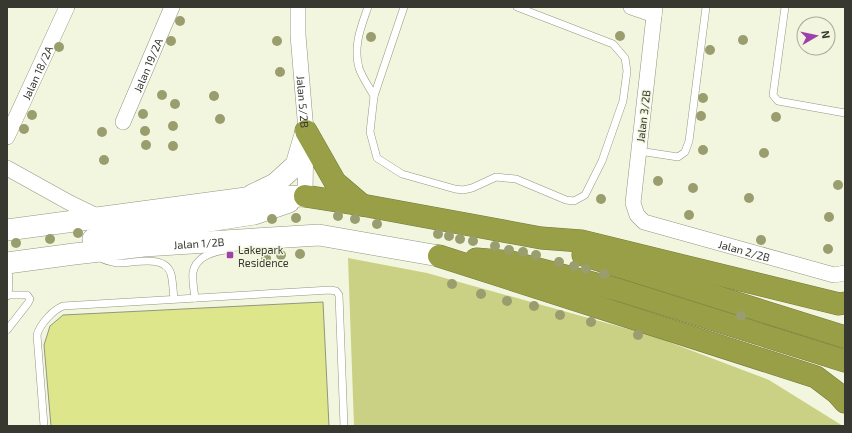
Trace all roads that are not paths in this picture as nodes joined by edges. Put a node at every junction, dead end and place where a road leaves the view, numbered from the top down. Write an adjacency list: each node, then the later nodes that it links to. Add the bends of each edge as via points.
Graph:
1 (67, 7): 16 (street, Jalan 18/2A)
2 (298, 7): 15 (street, Jalan 5/2B)
3 (368, 7): 12 (lane, via 358,37 357,54 360,69)
4 (404, 7): 12 (lane)
5 (517, 7): 10 (lane)
6 (631, 7): 11 (street)
7 (706, 7): 17 (lane, via 689,141 685,152 678,157)
8 (785, 7): 13 (lane, via 773,95 778,101)
9 (169, 8): 14 (street, Jalan 19/2A)
10 (526, 9): 12 (lane, via 614,44 625,58 627,71 623,101 602,161 585,195 580,198 574,201 566,200 516,180 496,176 463,190 402,174 377,158 370,132)
11 (655, 11): 17 (street, Jalan 3/2B)
12 (374, 96)
13 (845, 113)
14 (123, 122)
15 (306, 131): 19 (street, Jalan 5/2B); 20 (street, via 296,165 275,184); 21 (highway, via 335,182)
16 (7, 137)
17 (639, 151): 23 (street, Jalan 3/2B, via 633,202 636,214)
18 (7, 168): 22 (street)
19 (305, 196): 20 (street); 21 (highway); 31 (street, via 254,214 82,241)
20 (246, 198): 22 (street)
21 (362, 205): 26 (highway)
22 (101, 218): 24 (street)
23 (644, 222): 33 (street, Jalan 2/2B, via 834,275)
24 (7, 230)
25 (269, 238): 27 (lane, via 261,244); 29 (street, Jalan 1/2B); 30 (street, Jalan 1/2B, via 319,235)
26 (541, 238): 37 (highway, via 581,241); 39 (highway, via 581,255)
27 (249, 247)
28 (235, 249): 35 (lane, via 206,255 197,263 193,272)
29 (91, 252): 31 (street, Jalan 1/2B); 36 (lane, via 103,260 117,263 148,260 164,264 171,272)
30 (438, 256): 40 (highway, via 511,262 619,290); 41 (highway)
31 (53, 257): 32 (street, Jalan 1/2B)
32 (8, 263): 34 (lane)
33 (845, 273)
34 (8, 295): 38 (lane, via 27,296 30,299)
35 (195, 298): 36 (lane); 45 (lane, via 336,291 339,295)
36 (174, 299): 44 (lane, via 57,308 37,335)
37 (843, 305)
38 (7, 330)
39 (845, 337)
40 (845, 361)
41 (816, 377): 42 (highway); 43 (highway)
42 (845, 380)
43 (845, 402)
44 (44, 426)
45 (344, 426)

